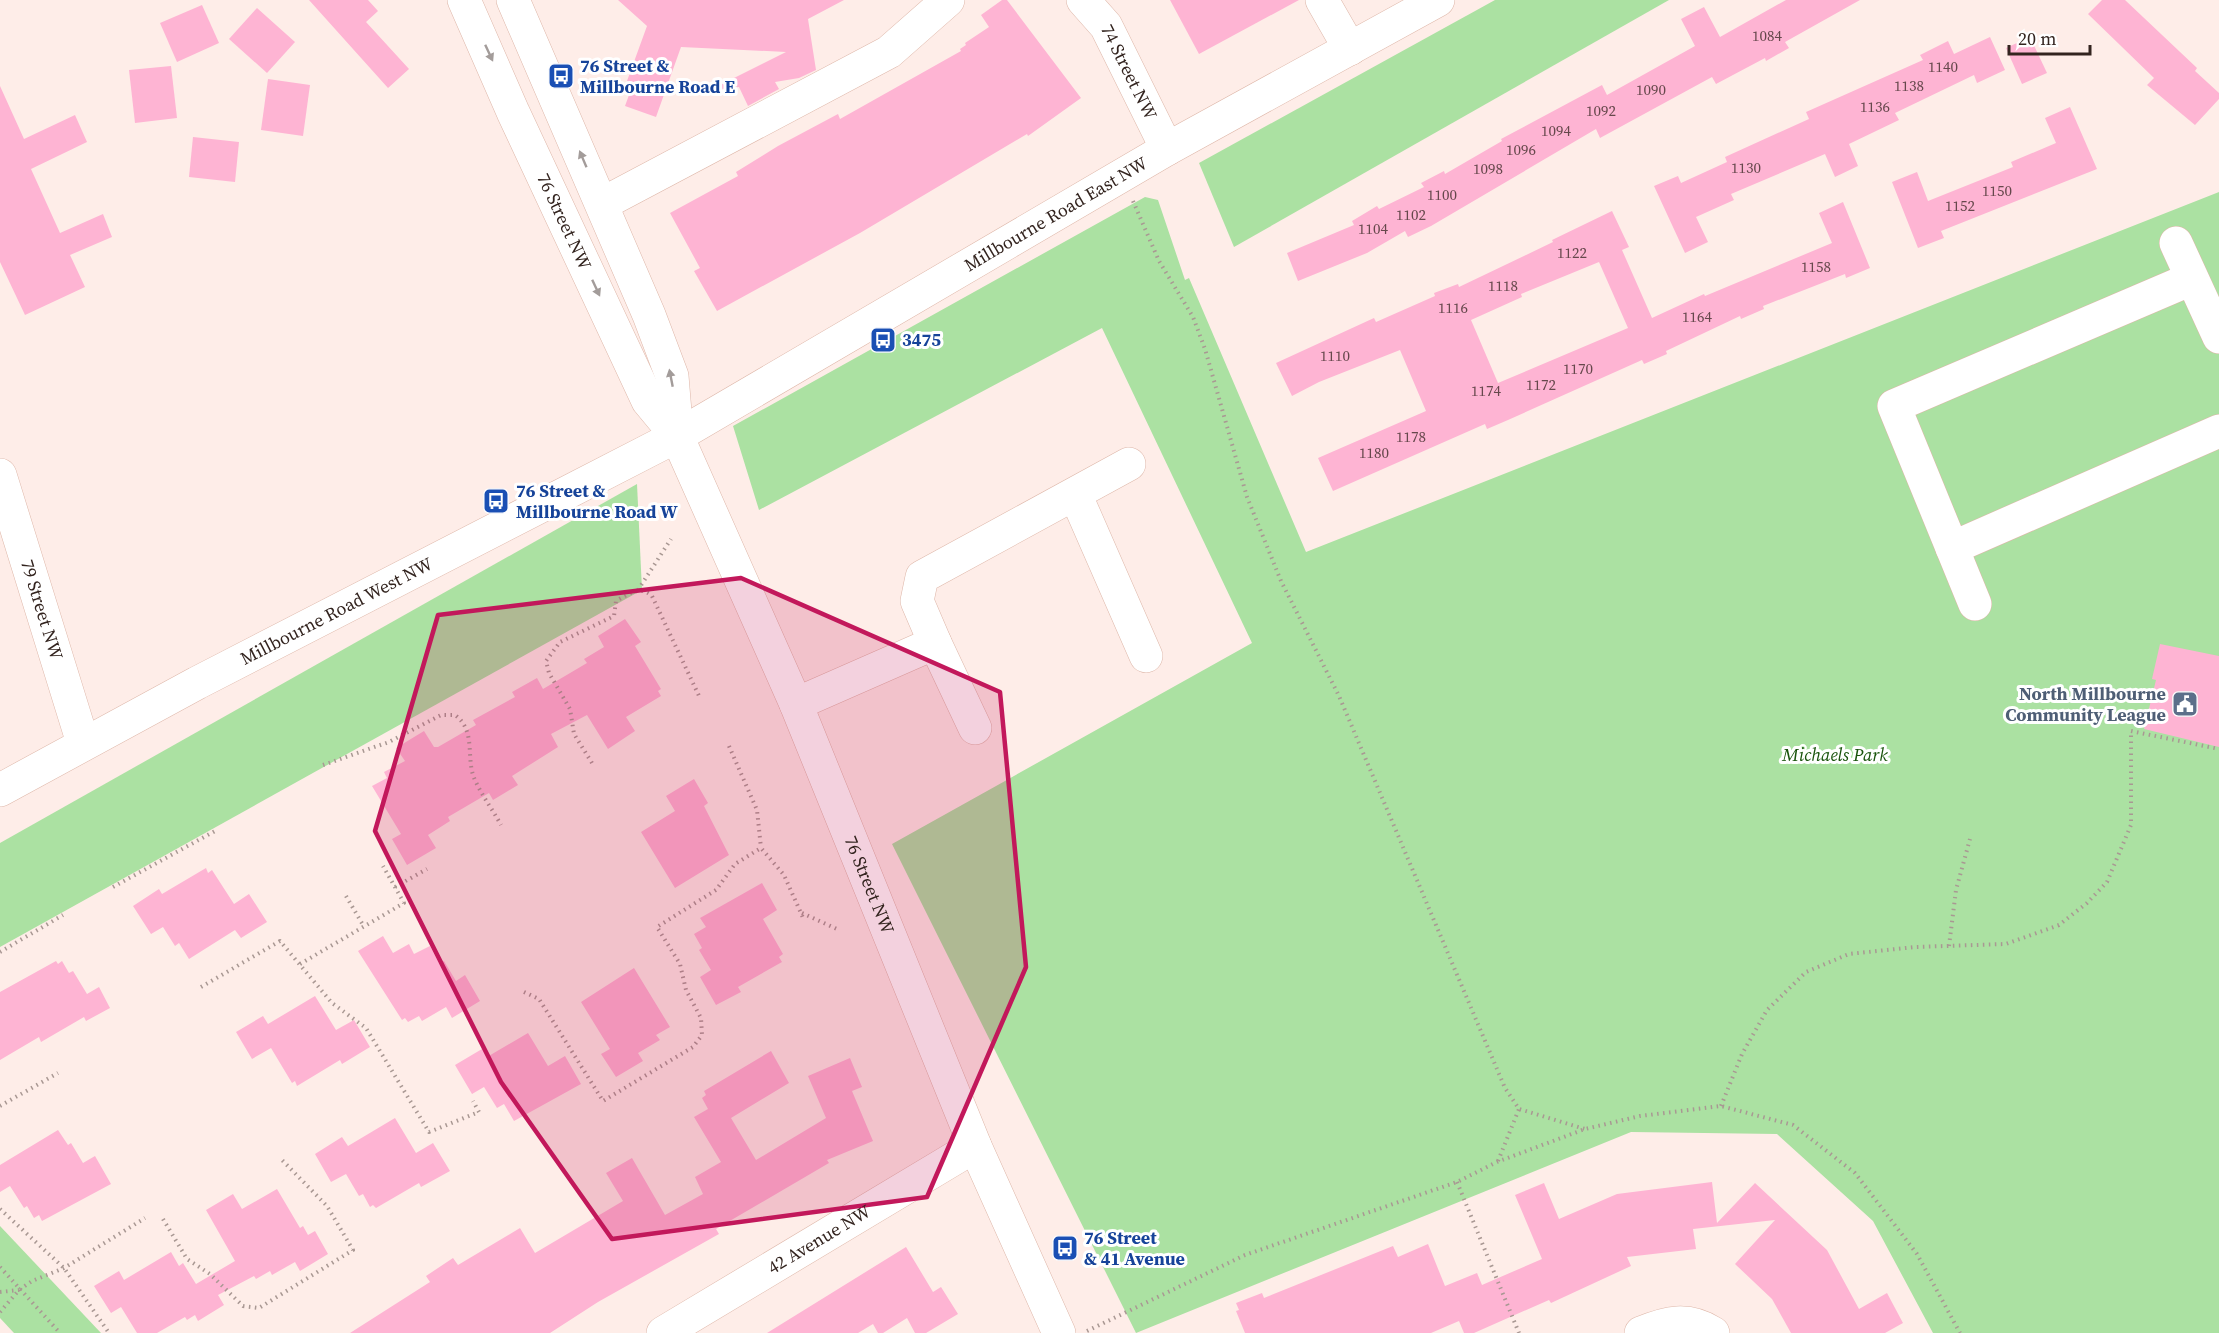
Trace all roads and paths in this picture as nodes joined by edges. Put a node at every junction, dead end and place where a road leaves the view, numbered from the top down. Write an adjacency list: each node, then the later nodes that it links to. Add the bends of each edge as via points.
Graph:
1 (464, 0): 15 (street, 76 Street NW, one-way to 15, via 648,401)
2 (513, 0): 10 (street, 76 Street NW, one-way to 2)
3 (948, 0): 10 (street, via 889,52)
4 (1083, 0): 8 (street, 74 Street NW, via 1106,26)
5 (1322, 0): 7 (street)
6 (1438, 0): 7 (street, Millbourne Road East NW)
7 (1350, 49): 8 (street, Millbourne Road East NW)
8 (1167, 149): 9 (street, Millbourne Road East NW)
9 (1123, 176): 15 (street, Millbourne Road East NW); 57 (path, via 1158,261 1193,317 1247,498 1281,581 1339,696 1493,1061)
10 (602, 204): 15 (street, 76 Street NW, one-way to 10, via 672,376)
11 (2176, 243): 12 (street)
12 (2192, 279): 13 (street); 20 (street, via 1894,406)
13 (2219, 337)
14 (2219, 431): 20 (street)
15 (677, 436): 26 (street, 76 Street NW); 28 (street, Millbourne Road West NW)
16 (1129, 464): 18 (street)
17 (0, 475): 28 (street, 79 Street NW)
18 (1076, 495): 23 (street, via 922,578 917,601); 24 (street)
19 (671, 539): 21 (path)
20 (1952, 548): 22 (street)
21 (638, 590): 25 (path, via 647,591 656,602); 31 (path, via 616,601 614,616 560,642 546,661 570,709 574,734)
22 (1975, 604)
23 (935, 643): 26 (street); 27 (street)
24 (1146, 656)
25 (700, 698)
26 (796, 704): 59 (street, 76 Street NW)
27 (975, 728)
28 (82, 743): 33 (street, Millbourne Road West NW)
29 (729, 746): 37 (path, via 757,810)
30 (2219, 749): 48 (path, via 2131,731 2131,825 2107,882 2059,925 2006,944)
31 (592, 763)
32 (323, 765): 34 (path, via 389,742 441,715 455,715 469,735 474,779)
33 (0, 790)
34 (501, 825)
35 (216, 831): 40 (path)
36 (1970, 839): 48 (path, via 1956,890)
37 (761, 848): 43 (path, via 784,875); 52 (path, via 735,864 716,890 657,927 680,964 686,990 700,1018 702,1035 693,1047 603,1101 539,999)
38 (383, 866): 41 (path)
39 (427, 869): 41 (path)
40 (113, 887)
41 (395, 887): 46 (path, via 404,903)
42 (346, 896): 46 (path)
43 (801, 912): 45 (path); 47 (path)
44 (63, 915): 49 (path)
45 (804, 920)
46 (363, 925): 50 (path)
47 (837, 929)
48 (1949, 946): 56 (path, via 1849,954 1806,972 1767,1010 1742,1054)
49 (0, 952)
50 (300, 964): 51 (path, via 280,941); 54 (path, via 332,1003 366,1028 429,1132 479,1112)
51 (201, 987)
52 (524, 992)
53 (58, 1073): 55 (path)
54 (473, 1101)
55 (0, 1106)
56 (1721, 1106): 58 (path, via 1640,1116); 79 (path, via 1793,1125 1855,1173 1917,1254)
57 (1519, 1109): 58 (path); 61 (path)
58 (1585, 1129): 61 (path)
59 (975, 1146): 74 (street, 42 Avenue NW); 75 (street, 76 Street NW)
60 (281, 1159): 65 (path, via 327,1206 353,1250 259,1308 243,1306 210,1274 187,1259)
61 (1497, 1162): 62 (path)
62 (1457, 1182): 76 (path, via 1245,1255); 77 (path)
63 (0, 1209): 67 (path)
64 (145, 1218): 67 (path)
65 (163, 1219)
66 (0, 1267): 68 (path)
67 (64, 1268): 68 (path); 73 (path)
68 (19, 1290): 69 (path); 70 (path); 72 (path)
69 (0, 1292)
70 (0, 1312)
71 (1705, 1328): 78 (street, via 1679,1321)
72 (60, 1333)
73 (109, 1333)
74 (663, 1333)
75 (1059, 1333)
76 (1084, 1333)
77 (1519, 1333)
78 (1641, 1333)
79 (1960, 1333)

